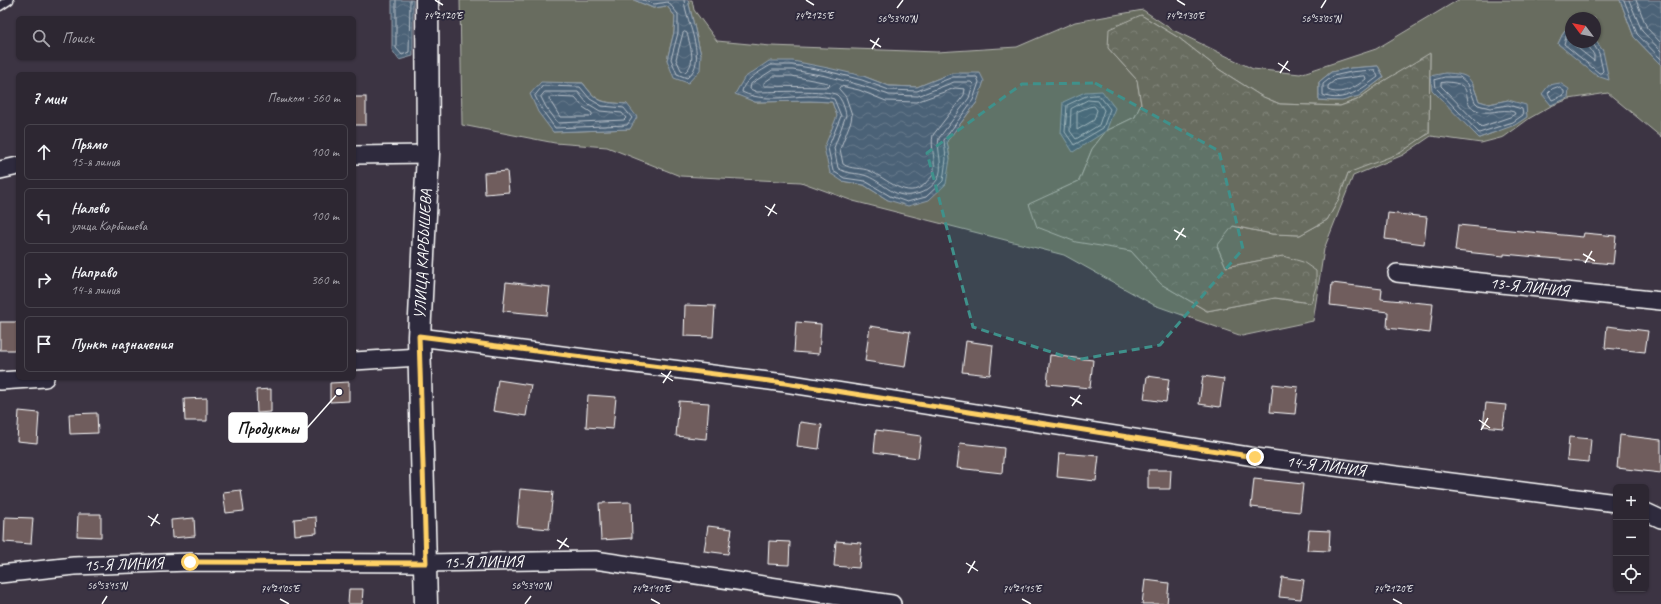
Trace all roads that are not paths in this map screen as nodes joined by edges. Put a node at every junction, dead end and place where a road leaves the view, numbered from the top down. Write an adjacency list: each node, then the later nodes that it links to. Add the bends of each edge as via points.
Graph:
1 (9, 0): 3 (lane)
2 (427, 0): 4 (main road, УЛИЦА КАРБЫШЕВА)
3 (0, 6)
4 (428, 154): 5 (street); 10 (main road, УЛИЦА КАРБЫШЕВА)
5 (356, 155)
6 (16, 166): 7 (street)
7 (0, 170)
8 (1397, 273): 9 (street, 13-Я ЛИНИЯ)
9 (1661, 301)
10 (419, 347): 11 (street, 14-Я ЛИНИЯ); 14 (street, 14-Я ЛИНИЯ, via 785,383 1255,457); 17 (main road, УЛИЦА КАРБЫШЕВА)
11 (356, 361)
12 (16, 380): 13 (street)
13 (0, 381)
14 (1613, 503)
15 (1649, 513): 16 (street)
16 (1661, 519)
17 (426, 563): 18 (street, 15-Я ЛИНИЯ, via 190,562 74,566); 19 (main road, УЛИЦА КАРБЫШЕВА); 20 (street, 15-Я ЛИНИЯ, via 595,560)
18 (0, 574)
19 (426, 604)
20 (892, 604)

